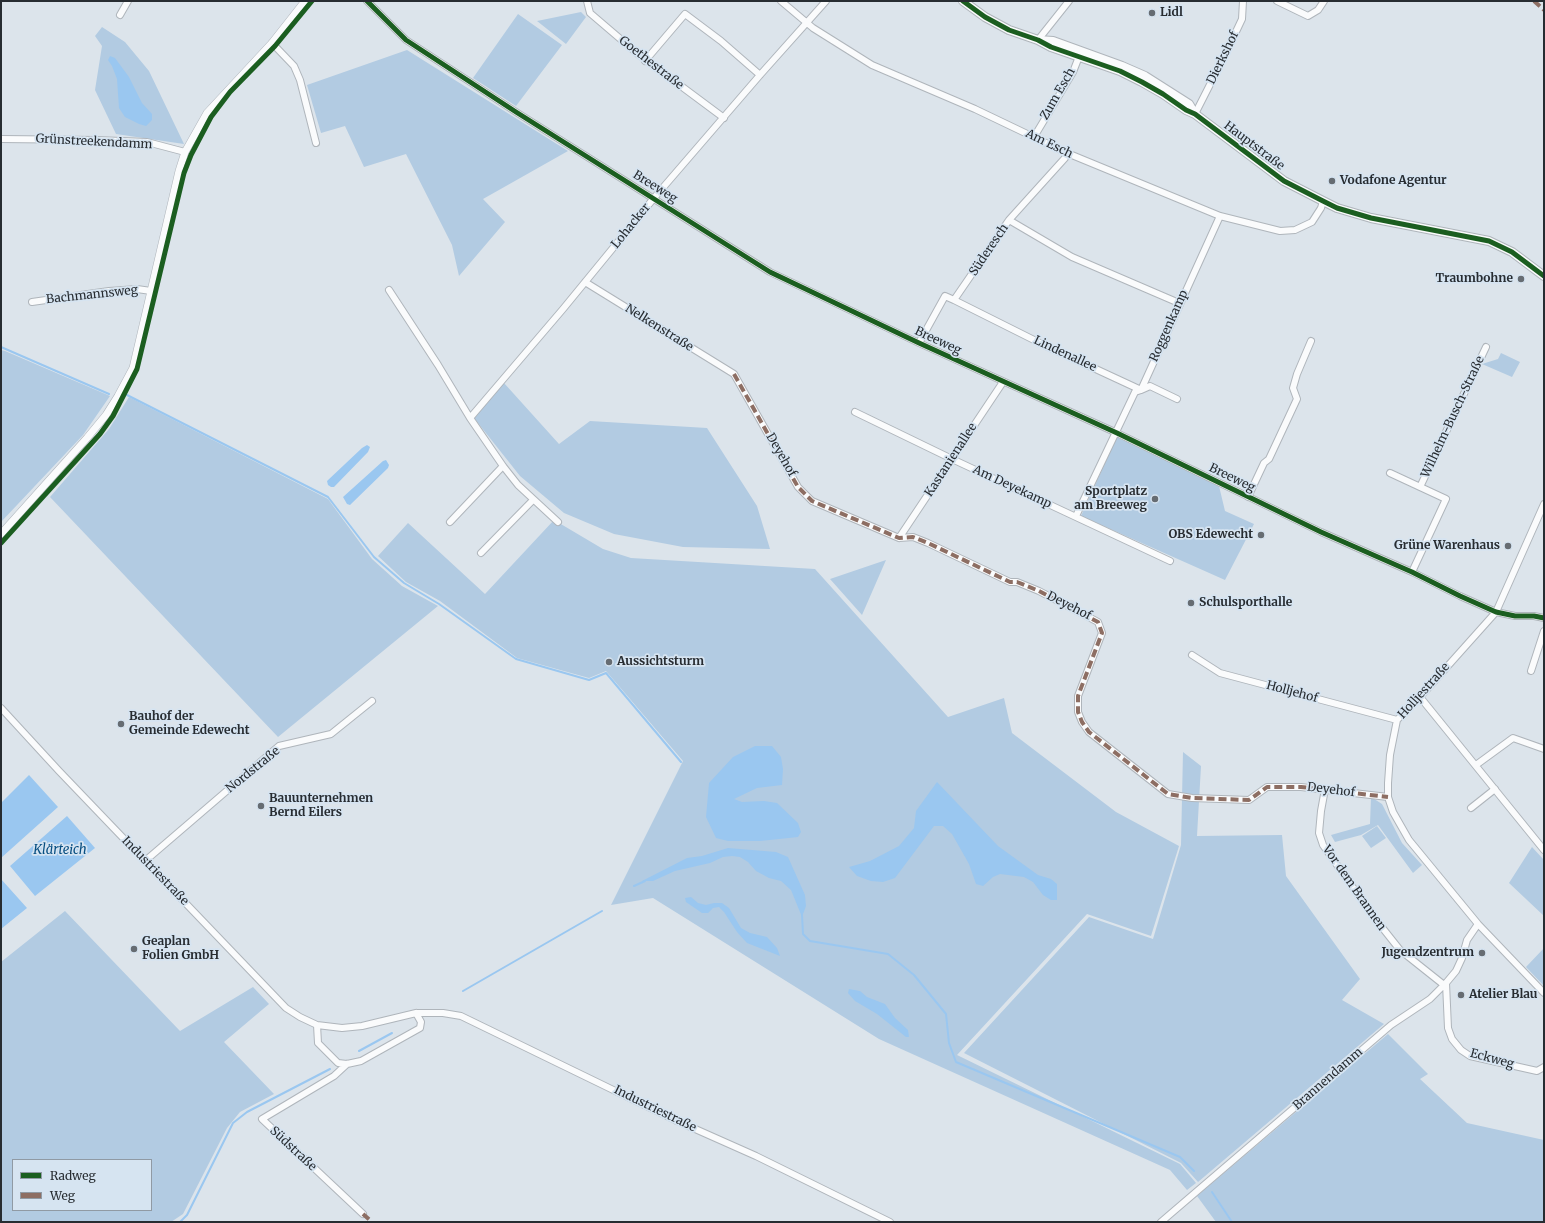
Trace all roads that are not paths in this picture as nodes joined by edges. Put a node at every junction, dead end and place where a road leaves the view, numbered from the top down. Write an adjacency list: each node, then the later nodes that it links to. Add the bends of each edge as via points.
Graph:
1 (128, 1): 12 (street)
2 (305, 1): 15 (street, Bachmannsweg)
3 (367, 1): 26 (street, Breeweg, via 406,40)
4 (587, 1): 17 (street, Goethestraße, via 590,13)
5 (781, 1): 13 (street, Am Esch)
6 (826, 1): 13 (street, Lohacker)
7 (963, 1): 14 (main road, Hauptstraße, via 997,24)
8 (1069, 1): 14 (street)
9 (1243, 1): 19 (street, Dierkshof, via 1242,19)
10 (1277, 1): 11 (street, via 1308,16 1318,10)
11 (1324, 1)
12 (120, 15)
13 (807, 23): 18 (street, Lohacker); 21 (street, Am Esch, via 872,65)
14 (1038, 40): 16 (main road, Hauptstraße, via 1051,47)
15 (272, 43): 23 (street, via 294,66); 24 (street, Bachmannsweg, via 207,113)
16 (1080, 54): 19 (main road, Hauptstraße, via 1142,82); 21 (street, Zum Esch)
17 (646, 61): 18 (street, via 685,14); 20 (street, Goethestraße)
18 (760, 75): 20 (street, Lohacker)
19 (1195, 114): 27 (main road, Hauptstraße, via 1284,181)
20 (724, 118): 26 (street, Lohacker)
21 (1034, 137): 25 (street, Am Esch)
22 (1, 139): 24 (street, Grünstreekendamm, via 147,142)
23 (316, 143)
24 (185, 152): 33 (street, Bachmannsweg)
25 (1067, 153): 28 (street, Am Esch); 29 (street, Süderesch)
26 (654, 198): 31 (street, Lohacker); 38 (street, Breeweg, via 770,272)
27 (1323, 201): 28 (street, Am Esch, via 1312,222 1295,230 1280,231); 30 (main road, Hauptstraße, via 1371,218 1489,241 1512,252)
28 (1220, 216): 36 (street, Roggenkamp)
29 (1009, 220): 34 (street, Süderesch); 36 (street, via 1072,257)
30 (1544, 276)
31 (585, 282): 40 (street, Nelkenstraße); 45 (street, Lohacker)
32 (389, 290): 45 (street)
33 (151, 291): 35 (street, Bachmannsweg, via 109,291); 57 (street, Bachmannsweg, via 132,368 118,396 87,438)
34 (954, 300): 38 (street, via 945,296); 42 (street, Lindenallee)
35 (32, 302)
36 (1179, 303): 42 (street, Roggenkamp)
37 (1311, 342): 51 (street, via 1293,388 1297,399)
38 (918, 343): 41 (street, Breeweg)
39 (1486, 347): 50 (street, Wilhelm-Busch-Straße)
40 (734, 374): 58 (street, Deyehof, via 798,487 812,501)
41 (1003, 382): 46 (street, Breeweg); 47 (street, Kastanienallee)
42 (1141, 390): 43 (street, Lindenallee, via 1150,386); 46 (street, Roggenkamp, via 1135,392)
43 (1177, 399)
44 (855, 412): 47 (street, Am Deyekamp)
45 (470, 418): 48 (street)
46 (1116, 433): 51 (street, Breeweg); 54 (street, Roggenkamp)
47 (952, 459): 54 (street, Am Deyekamp); 58 (street, Kastanienallee)
48 (503, 466): 52 (street); 55 (street)
49 (1390, 473): 50 (street)
50 (1420, 487): 61 (street, via 1446,499)
51 (1248, 497): 61 (street, Breeweg)
52 (533, 500): 56 (street); 59 (street)
53 (1544, 504): 62 (street, Holljestraße)
54 (1076, 516): 60 (street, Am Deyekamp)
55 (450, 522)
56 (558, 522)
57 (1, 534)
58 (899, 538): 73 (street, Deyehof, via 912,537 928,543 1010,582 1017,582 1040,591 1098,622 1102,634 1078,696 1078,712 1082,722 1089,732 1168,794 1192,798 1249,800 1267,787)
59 (481, 553)
60 (1170, 561)
61 (1412, 572): 62 (street, Breeweg)
62 (1496, 612): 63 (street, Breeweg); 67 (street, Holljestraße)
63 (1544, 618)
64 (1544, 631): 66 (street)
65 (1192, 655): 70 (street, Holljehof, via 1220,673)
66 (1531, 671)
67 (1420, 697): 70 (street, Holljestraße); 72 (street)
68 (372, 700): 78 (street, Nordstraße, via 331,734 279,746)
69 (1, 708): 78 (street, Industriestraße)
70 (1397, 720): 75 (street, Holljestraße, via 1390,755)
71 (1544, 749): 72 (street, via 1513,738)
72 (1476, 766): 74 (street)
73 (1325, 789): 75 (street, Deyehof); 80 (street, Vor dem Brannen, via 1320,834 1323,845 1400,950)
74 (1495, 790): 76 (street); 77 (street)
75 (1388, 797): 79 (street, Holljestraße, via 1393,812 1409,840)
76 (1471, 808)
77 (1544, 850)
78 (145, 861): 83 (street, Industriestraße, via 286,1008)
79 (1478, 924): 80 (street, Brannendamm, via 1467,940 1456,971); 81 (street, Holljestraße)
80 (1445, 984): 85 (street, Eckweg, via 1448,1028 1452,1039 1461,1050 1470,1056 1537,1071); 88 (street, Brannendamm, via 1430,998 1391,1025)
81 (1544, 993)
82 (416, 1013): 83 (street, Industriestraße, via 362,1026 342,1028); 84 (street, via 421,1022 420,1028 361,1061); 87 (street, Industriestraße, via 443,1013 472,1020)
83 (317, 1025): 84 (street, via 318,1043 338,1063)
84 (347, 1064): 86 (street, Südstraße, via 334,1076 262,1119)
85 (1544, 1067)
86 (363, 1214)
87 (890, 1222)
88 (1161, 1222)

